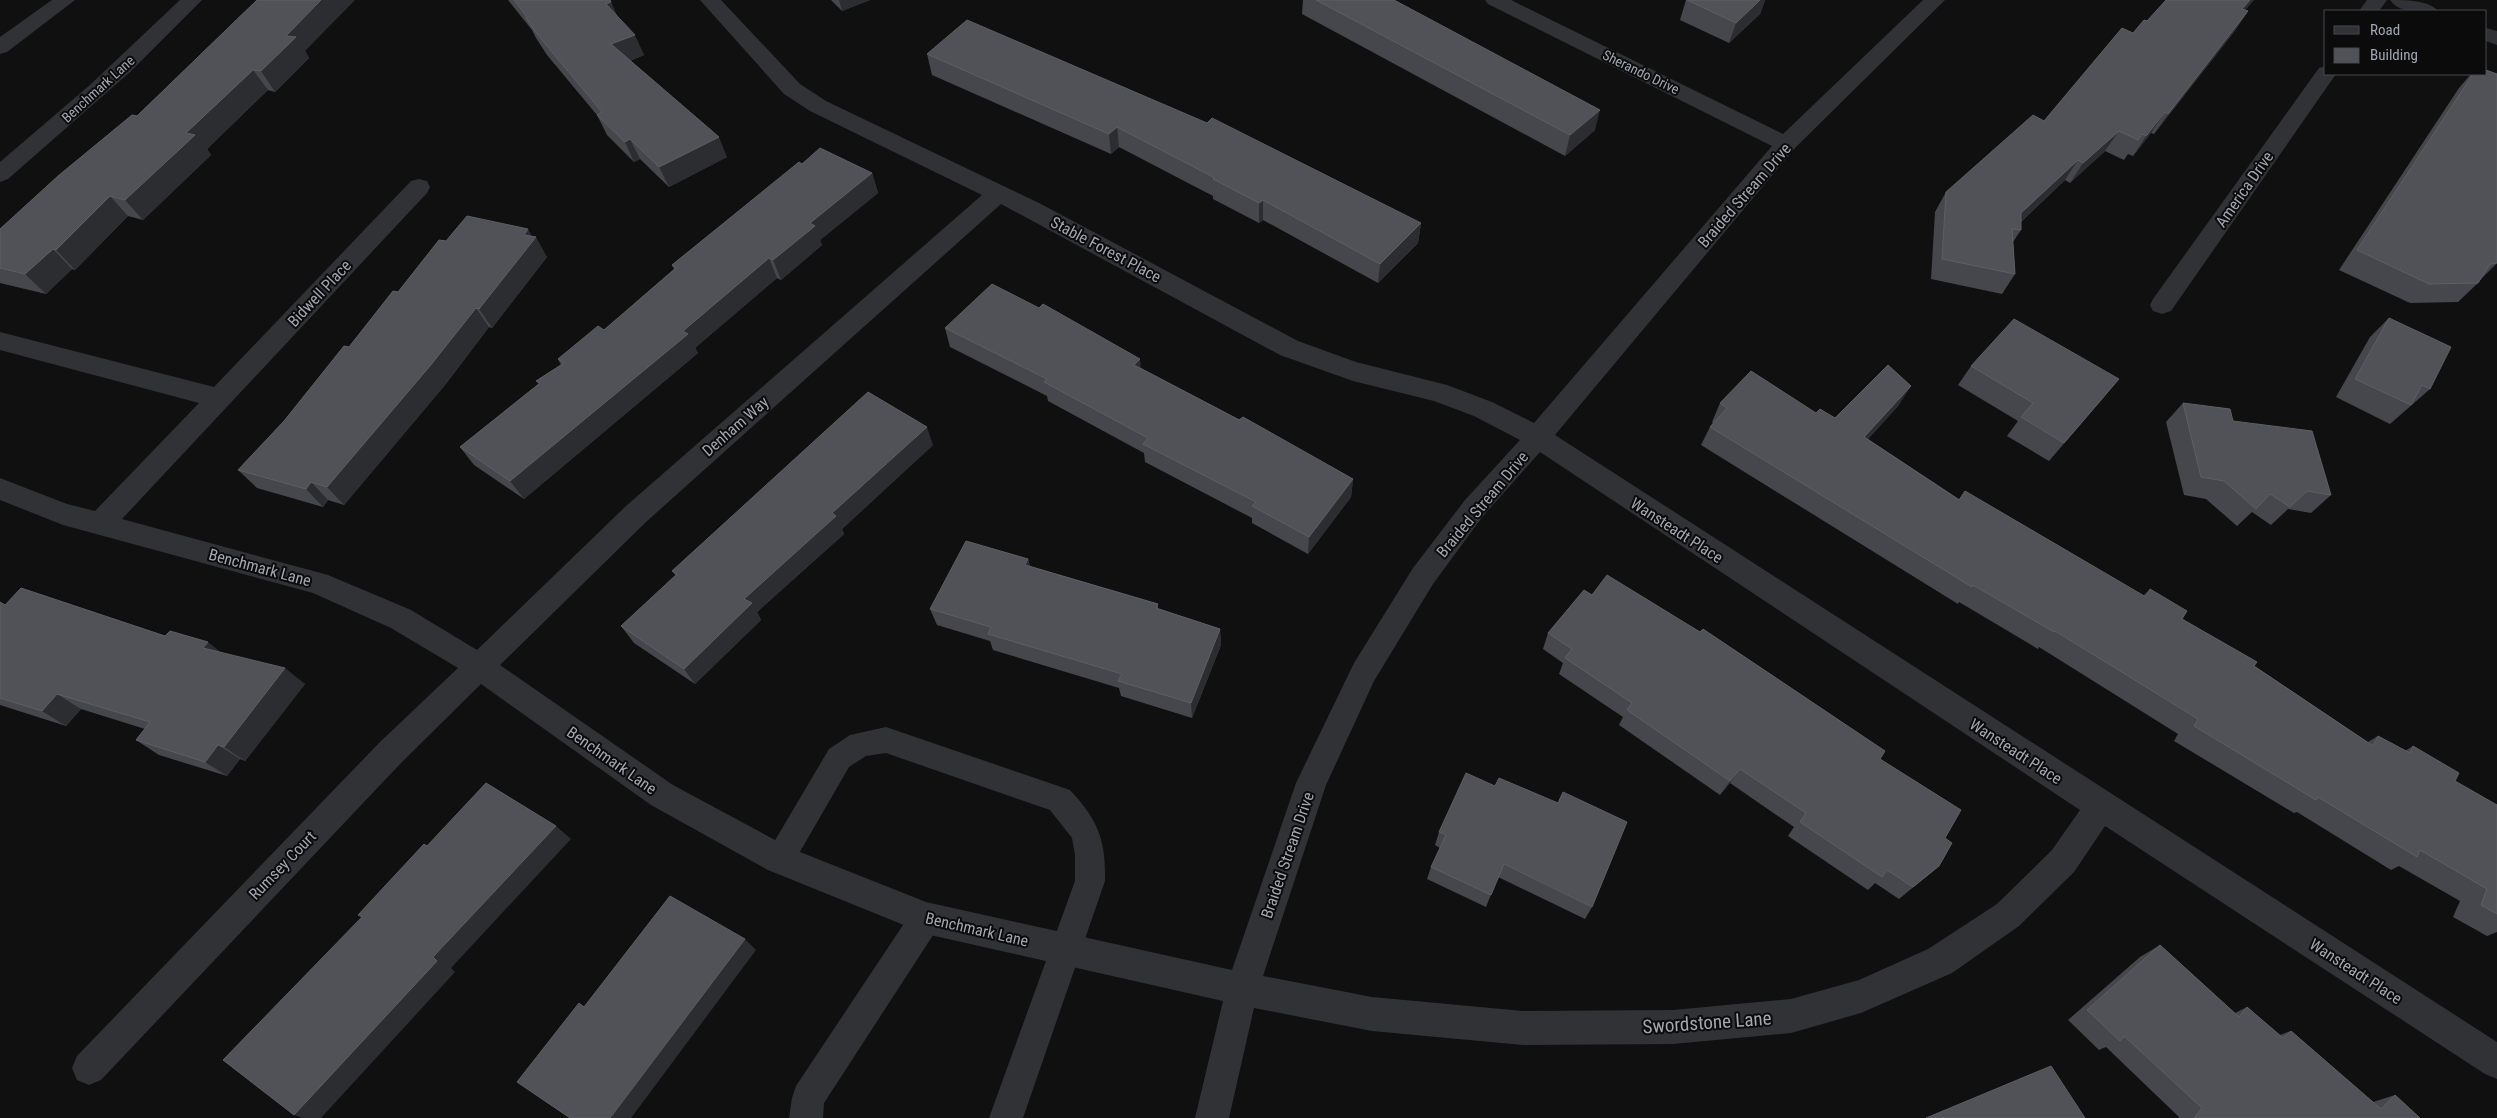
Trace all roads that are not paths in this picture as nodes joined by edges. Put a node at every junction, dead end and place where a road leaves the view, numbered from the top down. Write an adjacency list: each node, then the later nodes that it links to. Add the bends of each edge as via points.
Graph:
1 (65, 0): 8 (street)
2 (192, 0): 11 (street, Benchmark Lane, via 65,120)
3 (710, 0): 13 (street, Stable Forest Place, via 792,89 818,106)
4 (1495, 0): 10 (street, Sherando Drive)
5 (1935, 0): 10 (street, Braided Stream Drive)
6 (2400, 0): 7 (street)
7 (2425, 10)
8 (0, 47)
9 (2325, 75): 14 (street, America Drive)
10 (1786, 144): 17 (street, Braided Stream Drive)
11 (0, 174)
12 (419, 187): 16 (street, Bidwell Place)
13 (998, 194): 17 (street, Stable Forest Place, via 1289,348 1353,371 1438,392 1483,409); 20 (street, Denham Way, via 636,514)
14 (2162, 305)
15 (0, 341): 16 (street)
16 (219, 398): 19 (street, Bidwell Place)
17 (1538, 437): 21 (street, Wansteadt Place); 25 (street, Braided Stream Drive, via 1474,508 1423,576 1364,672 1311,783)
18 (0, 489): 19 (street, Benchmark Lane, via 63,514)
19 (100, 524): 20 (street, Benchmark Lane, via 318,583 401,619)
20 (479, 666): 22 (street, Benchmark Lane, via 662,795); 27 (street, Rumsey Court, via 390,753)
21 (2101, 806): 25 (street, Swordstone Lane, via 2062,860 2008,915 1940,960 1861,996 1791,1016 1673,1027 1522,1028 1372,1014); 26 (street, Wansteadt Place)
22 (778, 859): 23 (street, Benchmark Lane); 24 (lane, via 839,758 860,744 886,740 1060,800 1081,822 1092,850 1090,881)
23 (926, 918): 24 (street, Benchmark Lane); 28 (lane, via 808,1098)
24 (1067, 950): 25 (street, Benchmark Lane); 29 (lane)
25 (1242, 989): 30 (street, Braided Stream Drive)
26 (2497, 1062)
27 (89, 1068)
28 (806, 1118)
29 (1006, 1118)
30 (1212, 1118)

